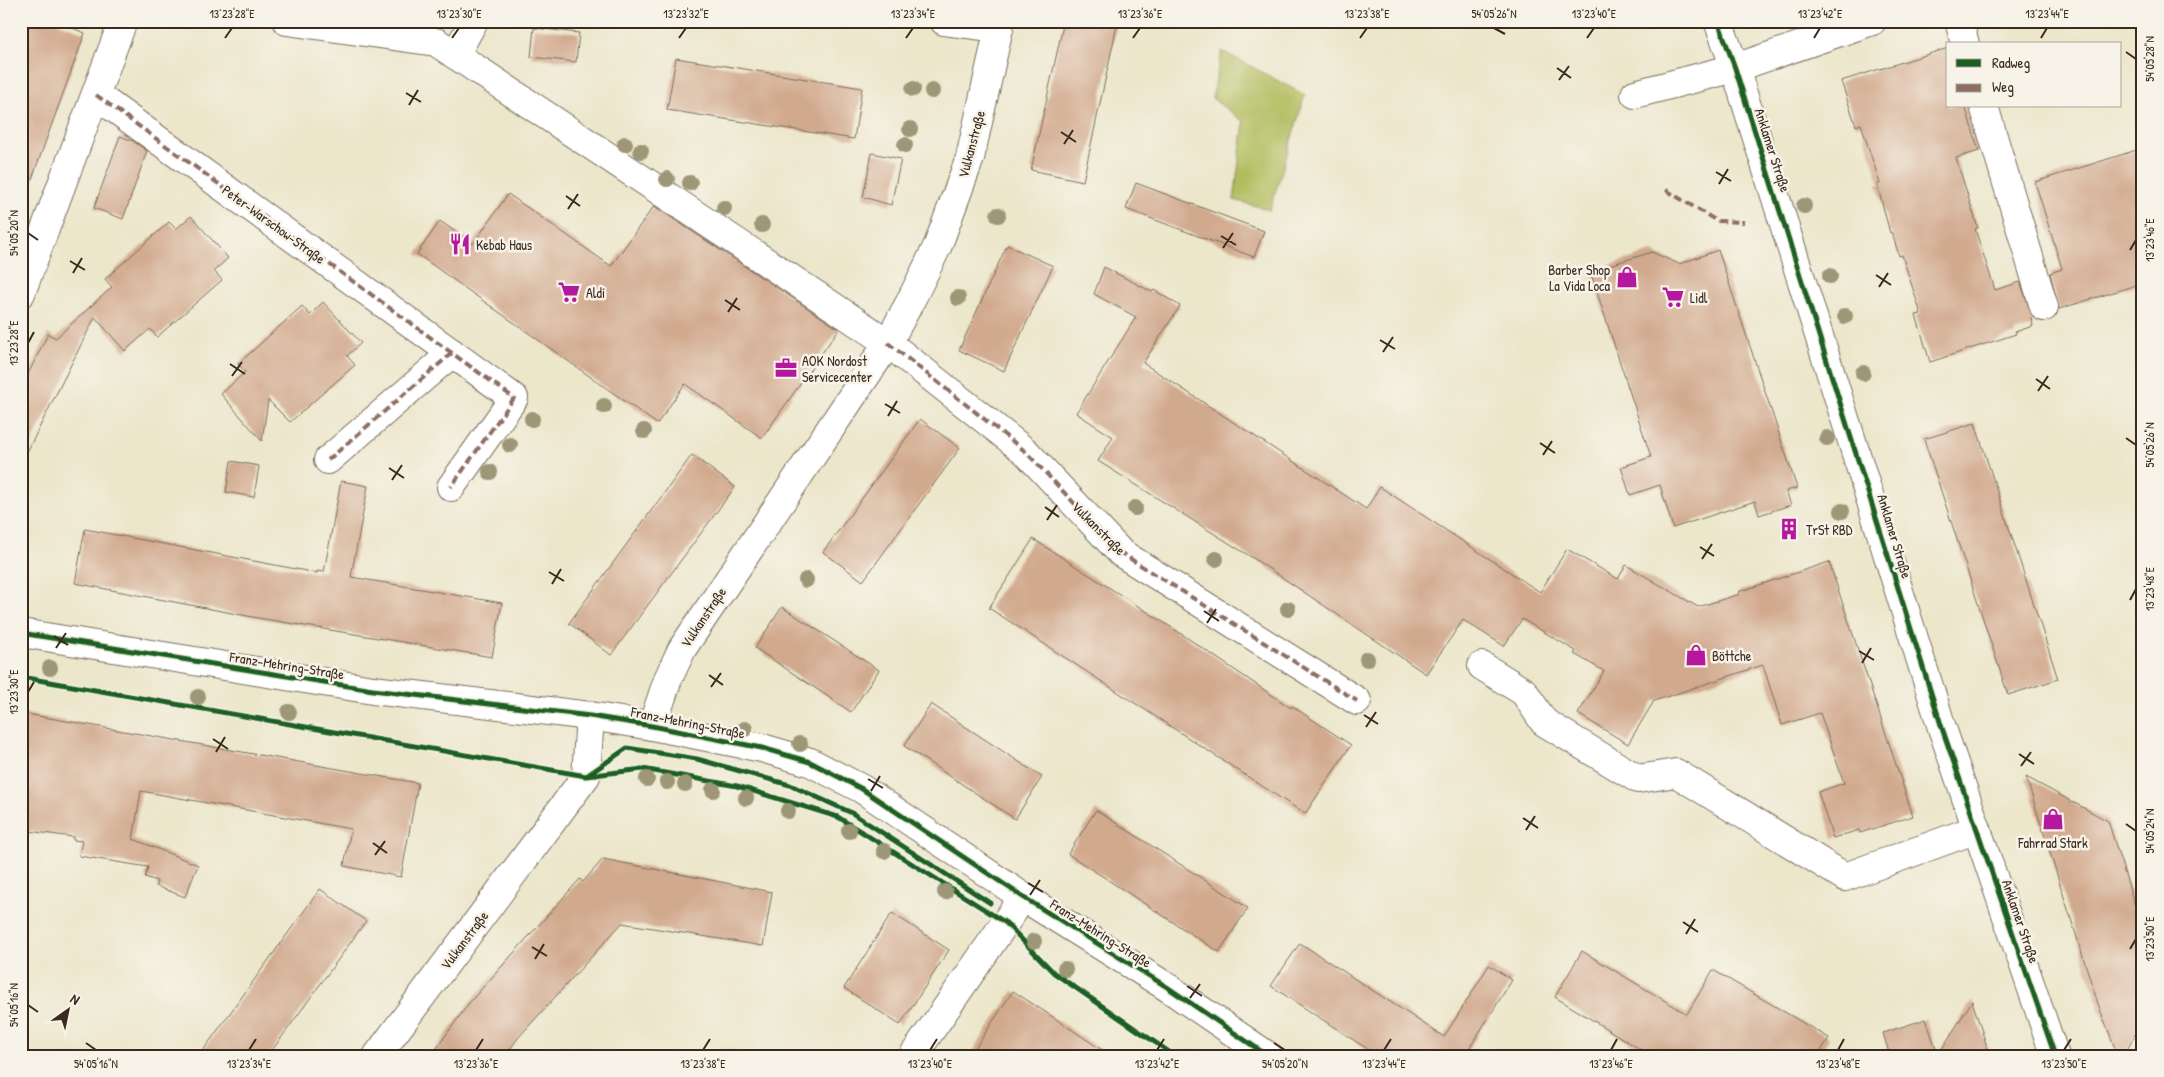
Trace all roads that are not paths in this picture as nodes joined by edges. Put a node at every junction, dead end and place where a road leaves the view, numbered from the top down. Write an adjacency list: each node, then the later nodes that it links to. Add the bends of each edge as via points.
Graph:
1 (123, 21): 13 (street)
2 (287, 21): 10 (street, via 436,42)
3 (474, 21): 10 (street)
4 (944, 21): 8 (street)
5 (1718, 21): 11 (street, Anklamer Straße)
6 (1872, 21): 11 (street)
7 (1958, 21): 9 (street)
8 (999, 25): 17 (street, Vulkanstraße, via 970,158 938,245)
9 (1964, 42)
10 (455, 55): 17 (street)
11 (1736, 68): 12 (street); 26 (street, Anklamer Straße, via 1942,728)
12 (1635, 94)
13 (96, 95): 15 (street); 18 (street, Peter-Warschow-Straße)
14 (1985, 108): 16 (street)
15 (21, 293)
16 (2044, 307)
17 (888, 344): 23 (street, Vulkanstraße, via 1026,452 1121,553); 25 (street, Vulkanstraße, via 682,649)
18 (452, 353): 19 (street); 20 (street, Peter-Warschow-Straße, via 514,398)
19 (328, 460)
20 (450, 487)
21 (21, 633): 24 (street, Franz-Mehring-Straße, via 373,690)
22 (1482, 666): 26 (street, via 1524,692 1544,722 1638,780 1676,773 1845,877)
23 (1357, 701)
24 (590, 716): 25 (street, Franz-Mehring-Straße); 28 (street, Vulkanstraße, via 586,776)
25 (652, 726): 27 (street, Franz-Mehring-Straße, via 762,748 810,762 862,789)
26 (1977, 829): 31 (street, Anklamer Straße)
27 (1023, 897): 29 (street); 30 (street, Franz-Mehring-Straße, via 1167,987)
28 (377, 1056)
29 (913, 1056)
30 (1268, 1056)
31 (2055, 1056)

